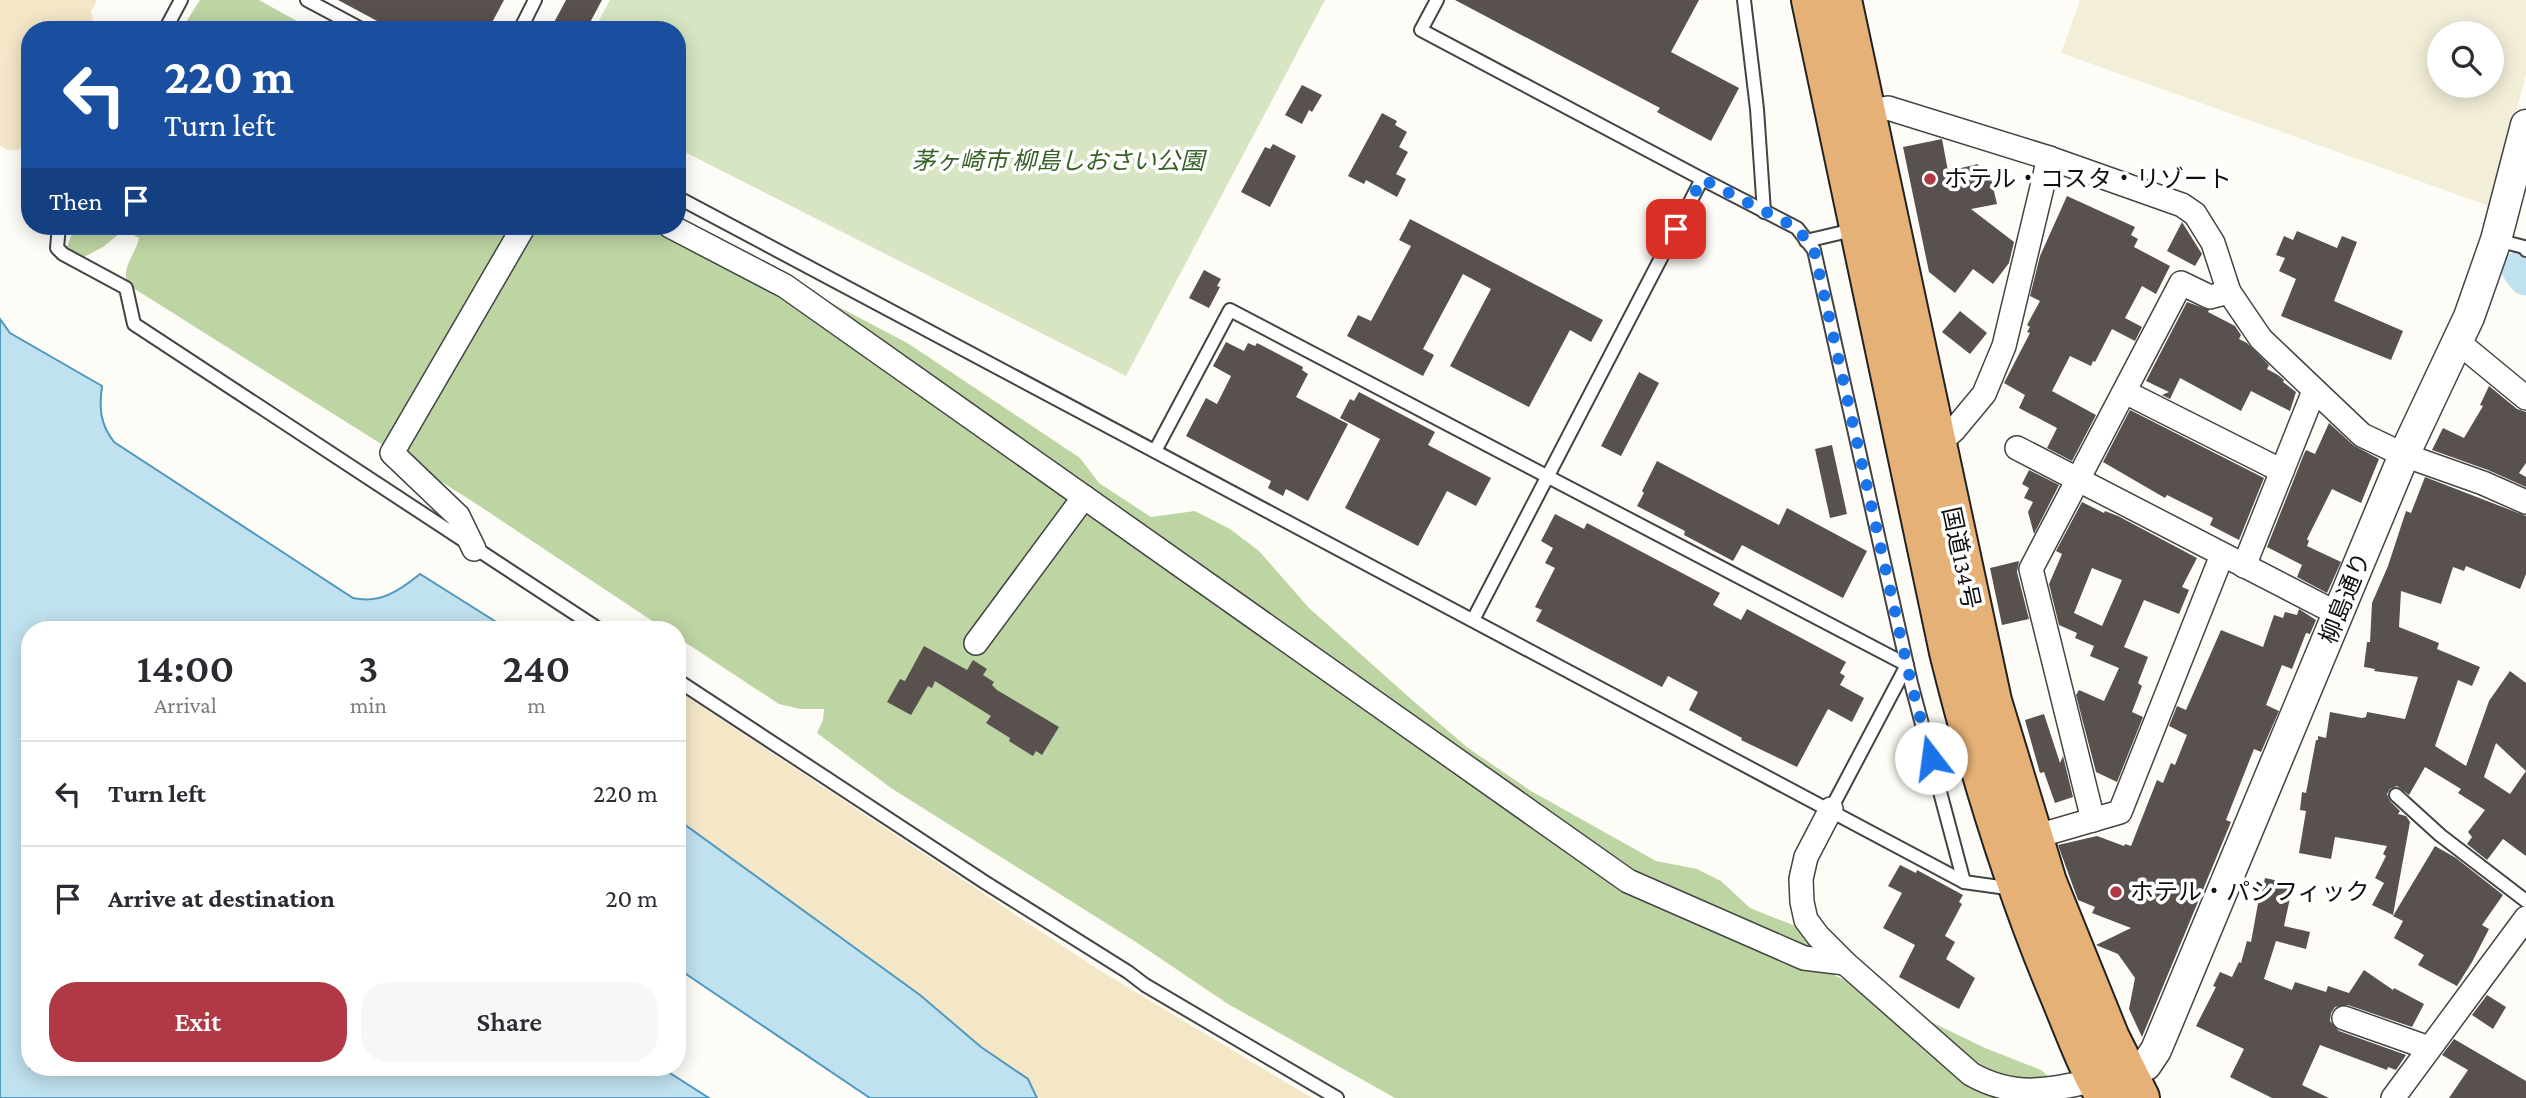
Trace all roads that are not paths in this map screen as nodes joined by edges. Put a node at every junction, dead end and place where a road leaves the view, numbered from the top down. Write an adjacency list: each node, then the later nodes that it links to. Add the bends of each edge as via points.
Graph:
1 (181, 0): 8 (lane)
2 (307, 0): 9 (lane)
3 (535, 0): 10 (lane)
4 (1437, 0): 14 (lane, via 1421,30)
5 (1744, 0): 16 (lane)
6 (1811, 0): 17 (highway, 国道134号)
7 (1842, 0): 11 (highway, 国道134号)
8 (170, 21)
9 (346, 21)
10 (524, 21)
11 (1866, 112): 13 (street, via 1888,108); 29 (highway, 国道134号)
12 (2526, 125): 21 (street, 柳島通り)
13 (2049, 159): 24 (street, via 2182,205 2195,214 2213,243); 29 (street, via 2004,346 1984,394)
14 (1702, 179): 16 (lane); 34 (lane)
15 (686, 202): 31 (lane)
16 (1764, 212): 22 (lane, via 1797,228)
17 (1860, 228): 22 (lane); 52 (highway, 国道134号, via 1949,652)
18 (686, 234): 36 (street, via 785,286)
19 (58, 235): 38 (lane, via 57,248 63,254 126,288 134,324)
20 (519, 235): 38 (street, via 392,453 458,516)
21 (2496, 240): 23 (lane); 25 (street, 柳島通り)
22 (1807, 241): 45 (lane, via 1814,250)
23 (2526, 250)
24 (2230, 292): 26 (street, via 2210,297 2181,283); 27 (street, via 2262,339)
25 (2458, 342): 28 (street); 32 (street, 柳島通り)
26 (2125, 391): 33 (street); 35 (street)
27 (2314, 391): 32 (street, via 2362,435); 33 (street)
28 (2526, 398)
29 (1937, 445): 50 (highway, 国道134号, via 1992,701)
30 (2017, 448): 35 (street)
31 (1154, 451): 34 (lane, via 1230,310); 42 (lane)
32 (2404, 455): 37 (street); 41 (street, 柳島通り)
33 (2282, 471): 40 (street)
34 (1548, 476): 42 (lane); 45 (lane)
35 (2079, 481): 39 (street); 49 (street, via 2031,569)
36 (1084, 497): 44 (street); 55 (street, via 1628,881 1804,958)
37 (2526, 502)
38 (474, 549): 43 (lane)
39 (2222, 555): 40 (street); 49 (street, via 2120,813)
40 (2244, 566): 41 (street)
41 (2338, 614): 58 (street, 柳島通り, via 2156,1050)
42 (1473, 620): 48 (lane)
43 (586, 621)
44 (976, 643)
45 (1907, 665): 48 (lane); 51 (lane)
46 (686, 686): 59 (lane, via 1146,985)
47 (2396, 795): 53 (lane)
48 (1831, 809): 51 (lane); 55 (street, via 1806,857 1802,902 1806,920)
49 (2093, 820): 50 (street)
50 (2034, 837): 58 (highway, 国道134号)
51 (1964, 882): 52 (lane)
52 (2017, 889): 58 (highway, 国道134号)
53 (2526, 901)
54 (2526, 918): 57 (street)
55 (1845, 963): 58 (street, via 1988,1085 2031,1093)
56 (2344, 1018): 57 (street)
57 (2429, 1048): 60 (street)
58 (2123, 1082)
59 (1337, 1098)
60 (2393, 1098)

